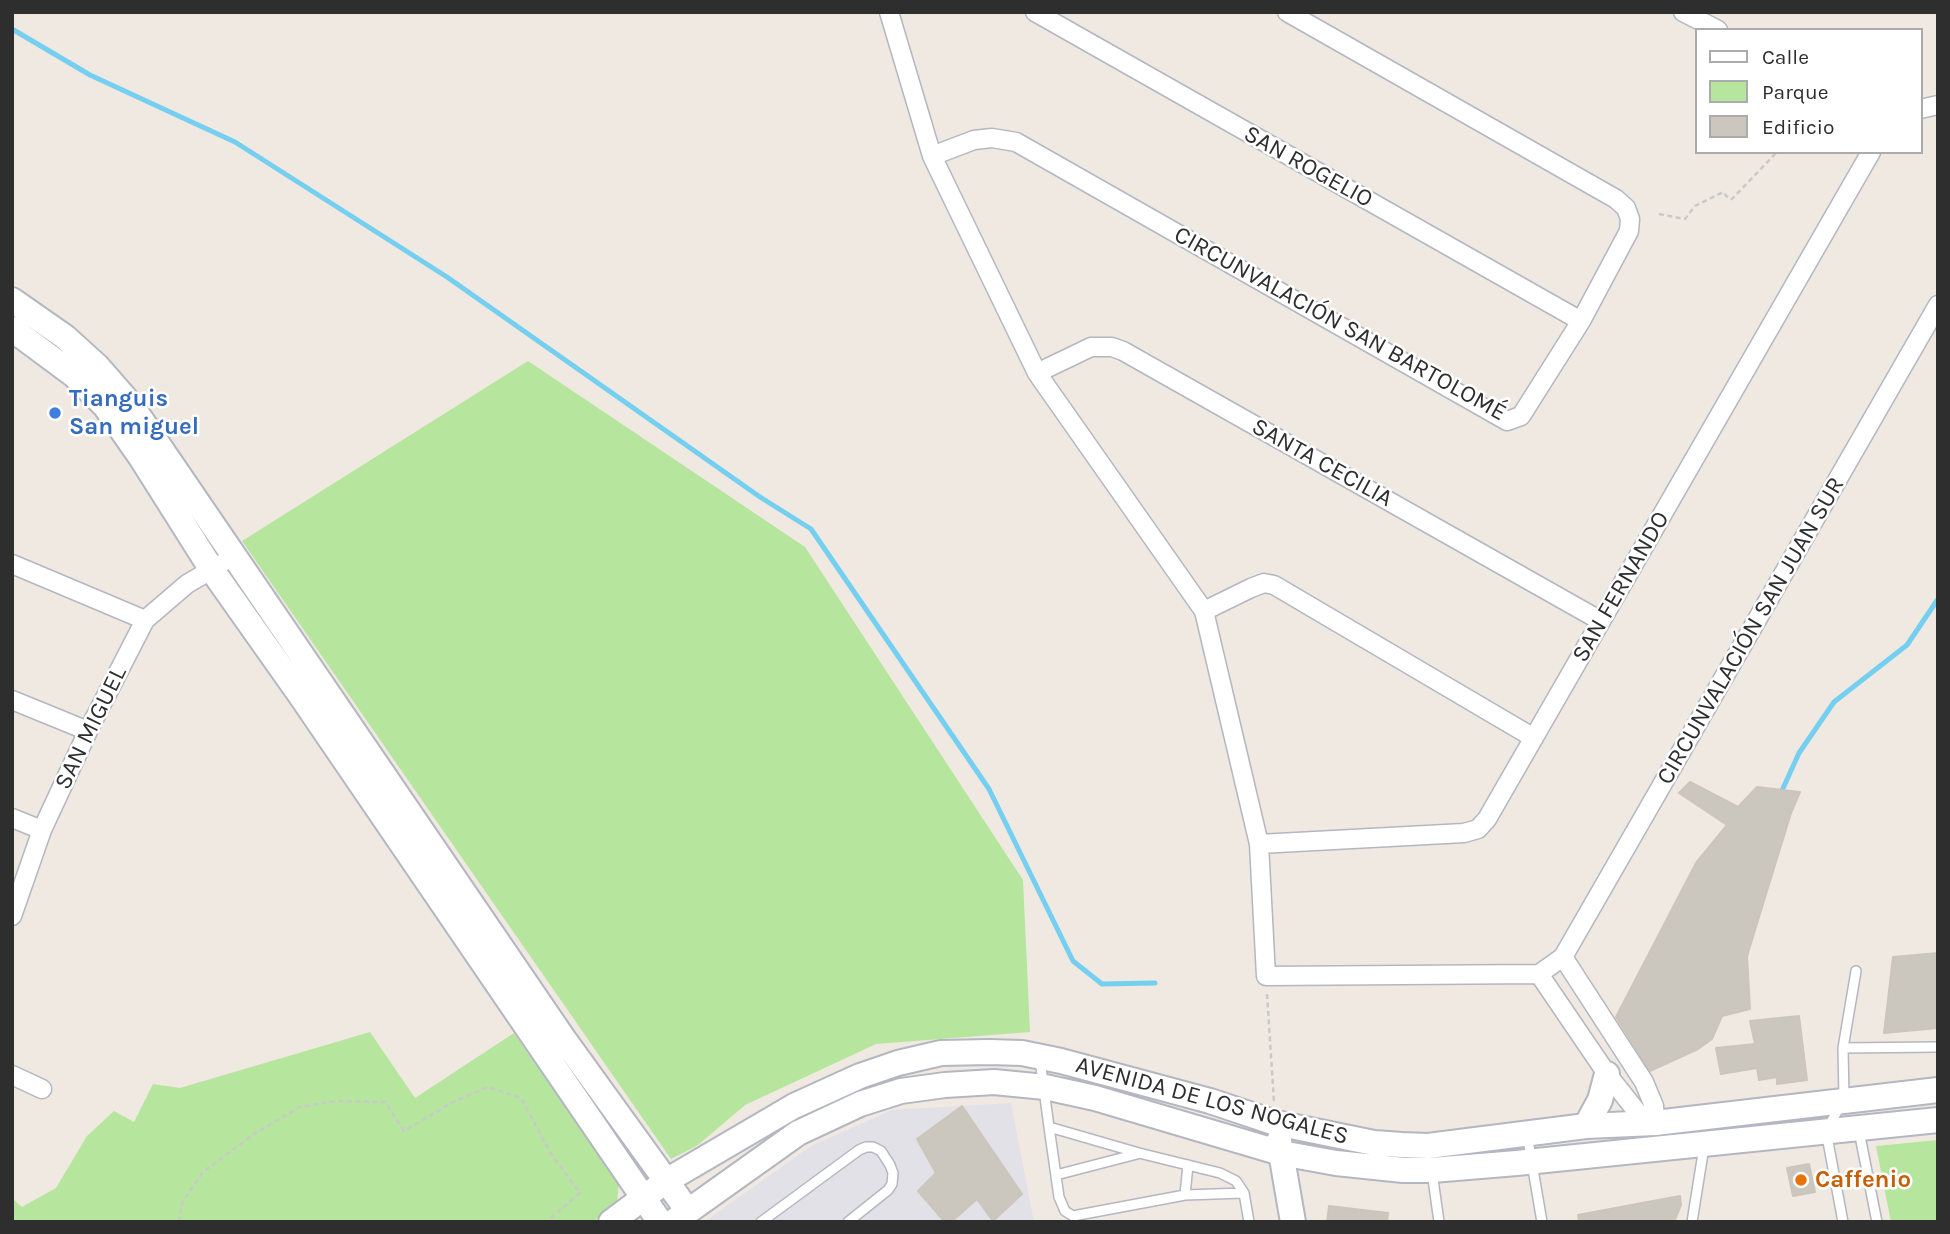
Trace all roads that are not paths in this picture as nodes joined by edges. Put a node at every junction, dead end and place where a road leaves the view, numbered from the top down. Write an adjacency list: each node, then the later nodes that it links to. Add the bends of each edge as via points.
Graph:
1 (889, 12): 7 (street)
2 (1035, 12): 10 (street, SAN ROGELIO)
3 (1287, 12): 10 (street, CIRCUNVALACIÓN SAN BARTOLOMÉ, via 1626,208 1629,232)
4 (1683, 12): 5 (street)
5 (1714, 28)
6 (1870, 154): 18 (street, SAN FERNANDO)
7 (932, 156): 10 (street, CIRCUNVALACIÓN SAN BARTOLOMÉ, via 974,140 1016,142 1507,421 1527,410); 12 (street)
8 (12, 300): 13 (main road, via 65,337 131,405)
9 (1938, 305): 26 (street, CIRCUNVALACIÓN SAN JUAN SUR)
10 (1581, 321)
11 (12, 329): 15 (main road, via 74,375 105,406)
12 (1037, 373): 16 (street); 18 (street, SANTA CECILIA, via 1091,347 1123,351)
13 (233, 557): 15 (street, SAN MIGUEL); 29 (main road)
14 (12, 564): 17 (street)
15 (212, 570): 17 (street, SAN MIGUEL, via 187,584); 29 (main road)
16 (1204, 611): 21 (street, via 1264,583 1274,585); 24 (street)
17 (145, 620): 20 (street, SAN MIGUEL)
18 (1601, 621): 21 (street, SAN FERNANDO)
19 (12, 700): 20 (street)
20 (88, 731): 23 (street, SAN MIGUEL)
21 (1534, 738): 24 (street, SAN FERNANDO, via 1478,829 1446,835)
22 (12, 818): 23 (street)
23 (42, 830): 25 (street, SAN MIGUEL)
24 (1259, 844): 28 (street, via 1266,976)
25 (12, 916)
26 (1563, 957): 28 (street, CIRCUNVALACIÓN SAN JUAN SUR); 41 (street, via 1644,1082 1654,1106)
27 (1856, 971): 31 (lane)
28 (1539, 974): 33 (street)
29 (554, 1046): 56 (main road); 59 (main road)
30 (1938, 1047): 31 (lane)
31 (1843, 1048): 38 (lane)
32 (1039, 1057): 35 (lane); 40 (main road, AVENIDA DE LOS NOGALES, via 1088,1067); 56 (main road, AVENIDA DE LOS NOGALES, via 941,1053 898,1063 794,1106)
33 (1606, 1074): 41 (street, via 1638,1113); 42 (main road, via 1600,1100)
34 (12, 1075): 36 (street)
35 (1045, 1087): 43 (lane); 51 (main road, AVENIDA DE LOS NOGALES); 60 (main road, AVENIDA DE LOS NOGALES, via 994,1082 945,1085 901,1091 860,1104 798,1133)
36 (42, 1089)
37 (1938, 1090): 38 (main road, AVENIDA DE LOS NOGALES)
38 (1844, 1099): 41 (main road, AVENIDA DE LOS NOGALES); 45 (lane)
39 (1938, 1120): 44 (main road, AVENIDA DE LOS NOGALES)
40 (1276, 1123): 48 (main road, AVENIDA DE LOS NOGALES, via 1374,1143); 51 (main road)
41 (1655, 1124): 42 (main road, AVENIDA DE LOS NOGALES); 47 (main road); 49 (main road)
42 (1586, 1126): 46 (main road, AVENIDA DE LOS NOGALES)
43 (1049, 1128): 50 (lane); 55 (lane)
44 (1859, 1128): 45 (main road, AVENIDA DE LOS NOGALES); 71 (lane)
45 (1826, 1131): 47 (main road, AVENIDA DE LOS NOGALES); 70 (lane)
46 (1527, 1133): 48 (main road, AVENIDA DE LOS NOGALES); 52 (lane)
47 (1705, 1143): 49 (main road, AVENIDA DE LOS NOGALES); 69 (lane)
48 (1428, 1146): 54 (lane)
49 (1626, 1151): 52 (main road, AVENIDA DE LOS NOGALES)
50 (1139, 1153): 53 (lane); 55 (lane)
51 (1281, 1153): 54 (main road, AVENIDA DE LOS NOGALES, via 1336,1163); 66 (main road)
52 (1531, 1160): 54 (main road, AVENIDA DE LOS NOGALES); 68 (lane)
53 (1188, 1165): 57 (lane, via 1236,1181); 58 (lane)
54 (1432, 1170): 67 (lane)
55 (1056, 1175): 58 (lane, via 1062,1205 1073,1216)
56 (666, 1181): 59 (main road, AVENIDA DE LOS NOGALES); 60 (main road)
57 (1244, 1193): 58 (lane); 65 (lane)
58 (1185, 1195)
59 (642, 1198): 61 (main road, AVENIDA DE LOS NOGALES); 62 (main road)
60 (680, 1216)
61 (611, 1222)
62 (660, 1222)
63 (761, 1222): 64 (lane, via 859,1150 873,1147 890,1165 892,1184)
64 (848, 1222)
65 (1250, 1222)
66 (1293, 1222)
67 (1439, 1222)
68 (1542, 1222)
69 (1692, 1222)
70 (1843, 1222)
71 (1877, 1222)

